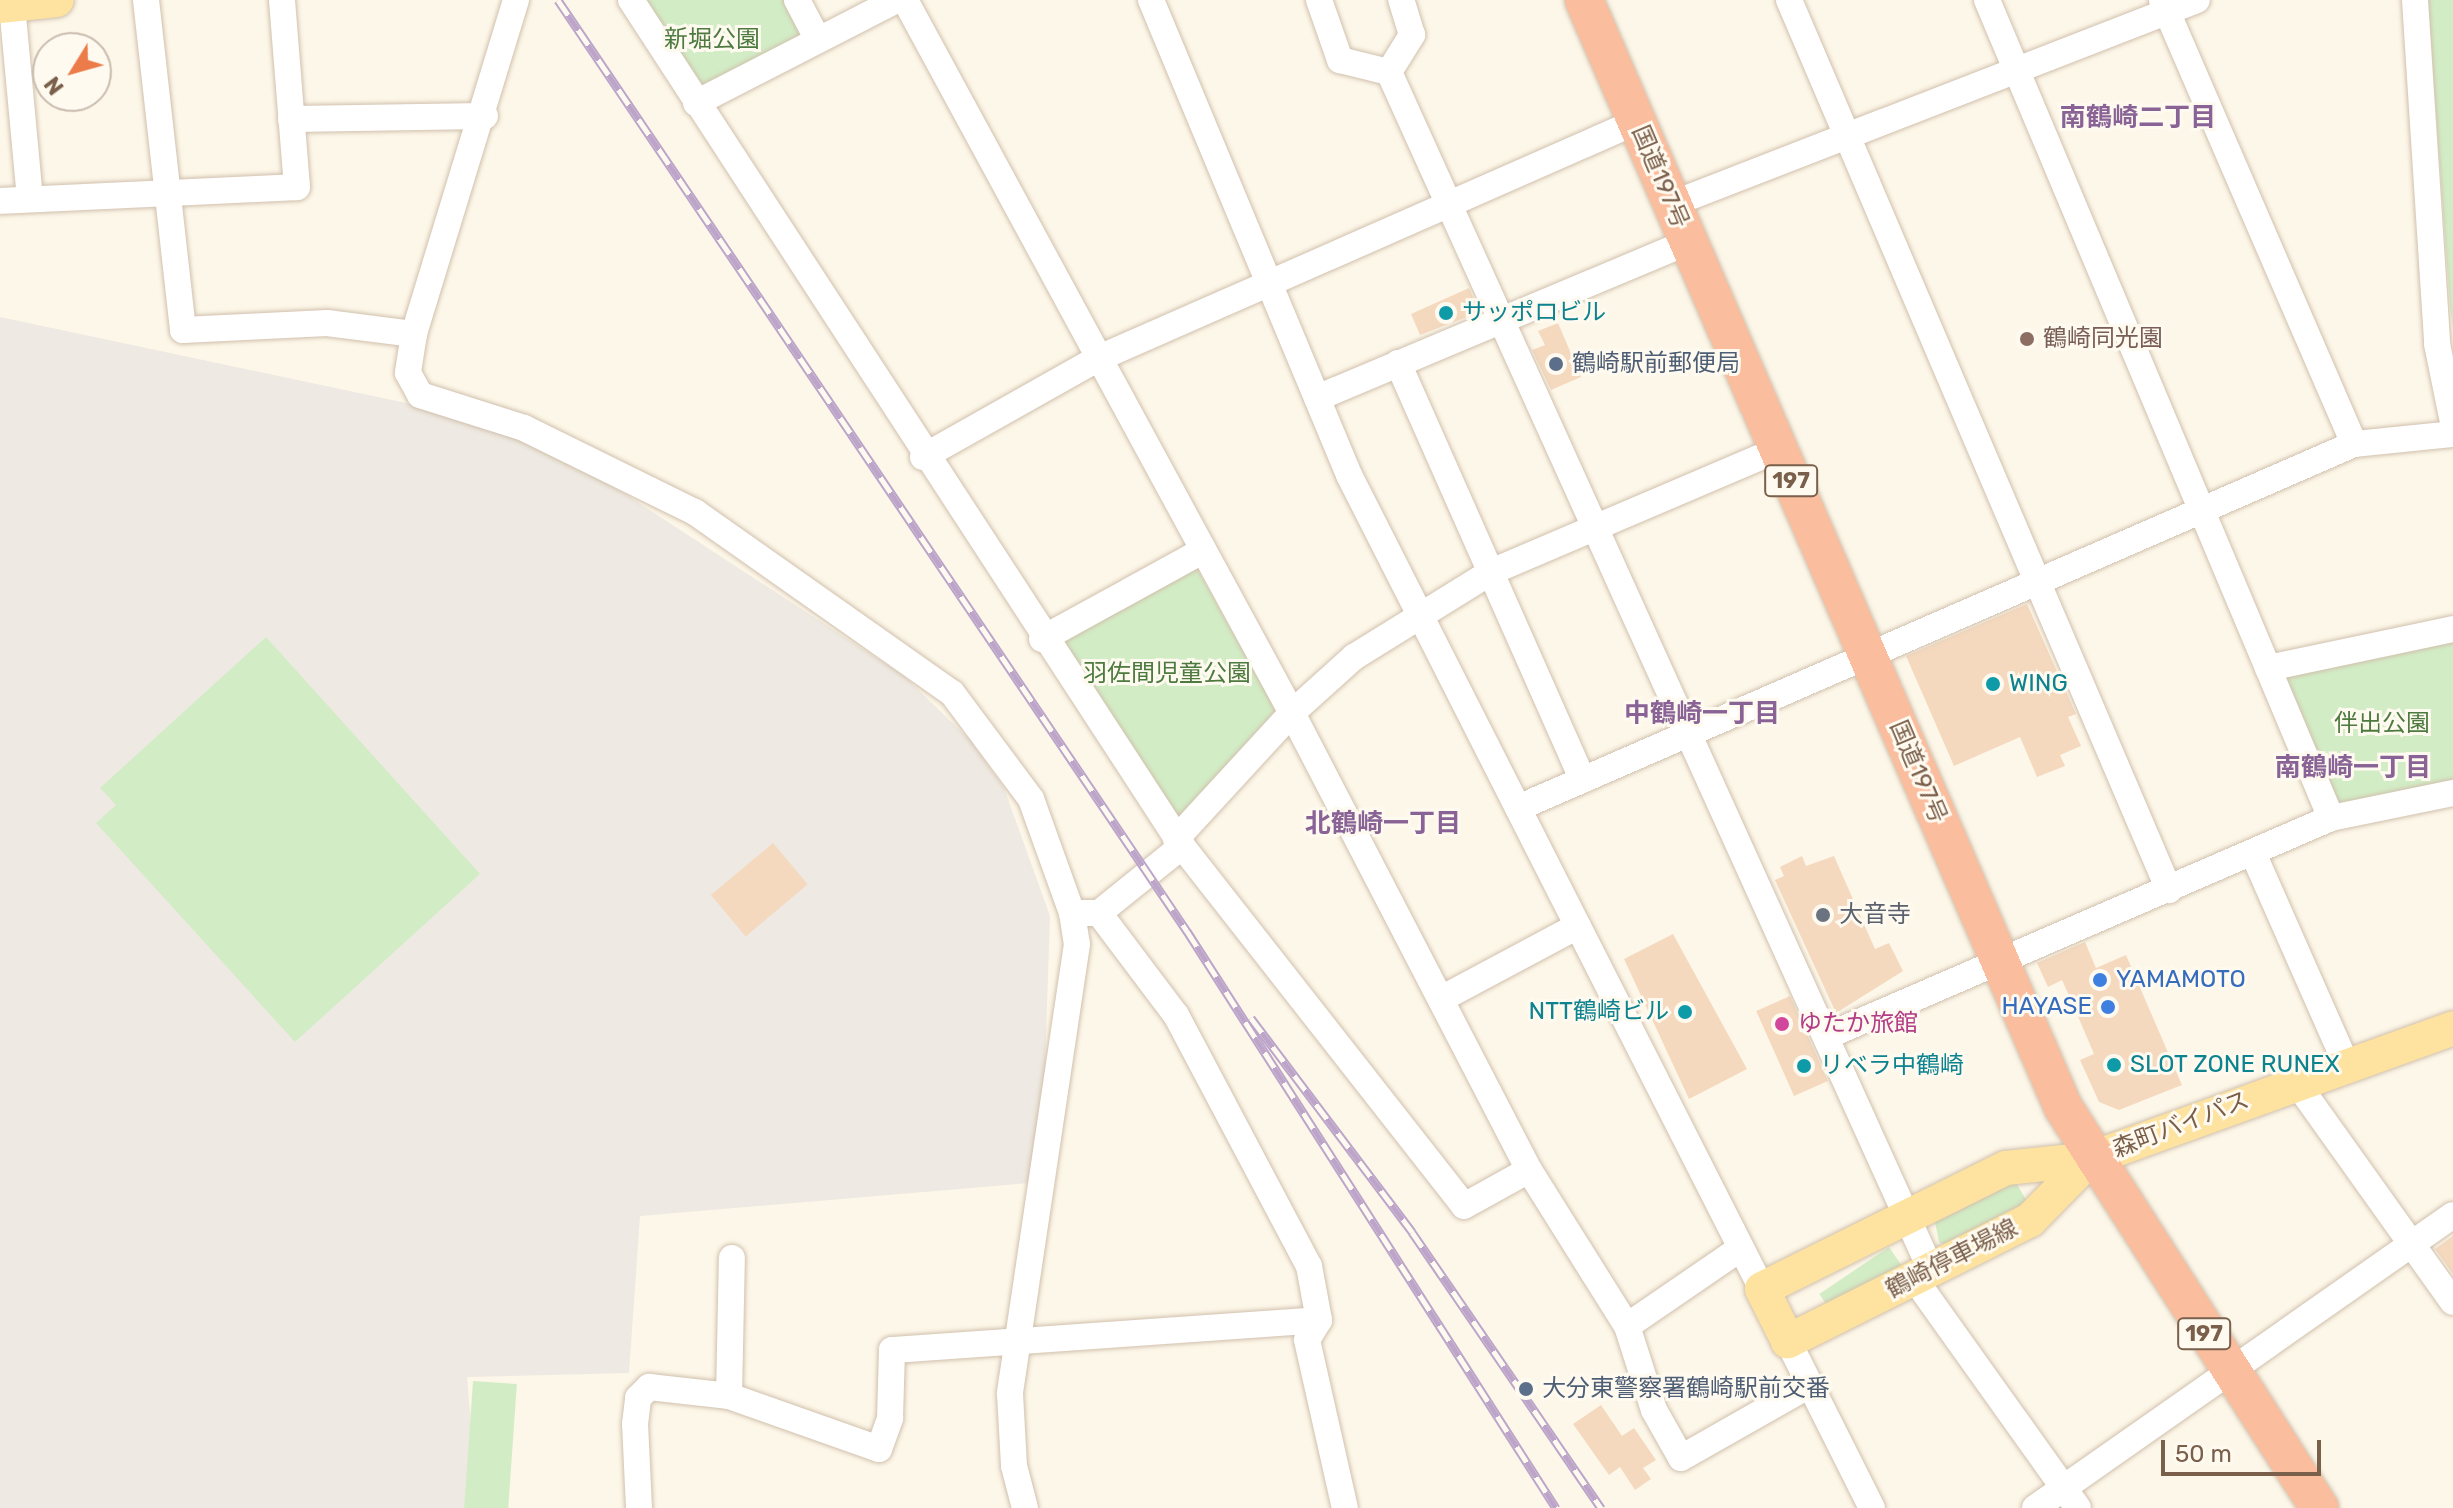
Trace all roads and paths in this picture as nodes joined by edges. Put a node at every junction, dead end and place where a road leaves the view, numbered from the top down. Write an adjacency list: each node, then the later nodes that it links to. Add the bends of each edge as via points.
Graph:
1 (47, 0): 2 (main road); 18 (main road)
2 (57, 0)
3 (146, 0): 28 (street)
4 (282, 0): 25 (street)
5 (516, 0): 24 (street)
6 (631, 0): 23 (street)
7 (797, 0): 20 (street)
8 (896, 0): 20 (street)
9 (905, 0): 37 (street)
10 (1151, 0): 34 (street)
11 (1319, 0): 22 (street, via 1317,11 1340,60)
12 (1401, 0): 22 (street, via 1412,35)
13 (1584, 0): 26 (highway, 国道197号 / 197)
14 (1789, 0): 27 (street)
15 (1987, 0): 21 (street)
16 (2197, 0): 19 (street)
17 (2415, 0): 40 (street, via 2437,344)
18 (6, 5): 29 (street)
19 (2164, 6): 21 (street); 42 (street)
20 (818, 40): 23 (street)
21 (2016, 68): 27 (street); 45 (street)
22 (1389, 72): 31 (street)
23 (696, 103): 44 (street)
24 (485, 116): 25 (street); 36 (street)
25 (291, 119): 28 (street, via 297,187)
26 (1636, 122): 31 (street); 32 (highway, 国道197号 / 197)
27 (1847, 136): 32 (street); 49 (street)
28 (168, 193): 29 (street); 36 (street, via 183,330 327,323)
29 (30, 198): 30 (street)
30 (0, 201)
31 (1451, 203): 34 (street); 35 (street)
32 (1672, 204): 33 (highway, 国道197号 / 197)
33 (1688, 242): 35 (street); 43 (highway, 国道197号 / 197)
34 (1269, 283): 37 (street); 39 (street)
35 (1504, 319): 38 (street); 46 (street)
36 (414, 334): 64 (street, via 408,373 420,395 524,428 695,512 952,693 1031,799)
37 (1097, 359): 44 (street); 47 (street)
38 (1398, 363): 39 (street); 48 (street)
39 (1317, 398): 50 (street)
40 (2453, 422)
41 (2453, 434): 42 (street)
42 (2354, 444): 45 (street)
43 (1777, 450): 46 (street); 53 (highway, 国道197号 / 197)
44 (923, 457): 52 (street)
45 (2202, 511): 49 (street); 54 (street)
46 (1597, 527): 48 (street); 56 (street)
47 (1202, 551): 52 (street); 55 (street)
48 (1491, 572): 50 (street); 57 (street)
49 (2038, 582): 53 (street); 63 (street)
50 (1420, 616): 55 (street, via 1354,657); 59 (street)
51 (2453, 629): 54 (street)
52 (1042, 639): 61 (street)
53 (1868, 656): 56 (street); 67 (highway, 国道197号 / 197)
54 (2268, 668): 60 (street)
55 (1292, 713): 61 (street); 68 (street)
56 (1690, 733): 57 (street); 70 (street)
57 (1583, 780): 59 (street)
58 (2453, 793): 60 (street)
59 (1518, 808): 66 (street)
60 (2331, 818): 62 (street)
61 (1179, 842): 65 (street); 74 (street, via 1464,1206)
62 (2253, 853): 63 (street); 71 (street)
63 (2169, 890): 67 (street)
64 (1072, 913): 65 (street); 86 (street, via 1077,944)
65 (1099, 913): 83 (street, via 1176,1015 1268,1181 1309,1266)
66 (1578, 926): 68 (street); 78 (street)
67 (2000, 961): 70 (street); 73 (highway, 国道197号 / 197)
68 (1441, 999): 74 (street)
69 (2453, 1028): 71 (main road, 森町バイパス)
70 (1827, 1036): 75 (street)
71 (2346, 1064): 72 (main road, 森町バイパス)
72 (2296, 1082): 73 (main road, 森町バイパス); 77 (street)
73 (2090, 1159): 75 (main road, via 2006,1168); 80 (main road, 鶴崎停車場線, via 2030,1220); 87 (highway, 国道197号 / 197)
74 (1529, 1170): 84 (street)
75 (1907, 1215): 80 (street); 81 (main road)
76 (2453, 1215): 77 (street)
77 (2412, 1244): 82 (street); 87 (street)
78 (1741, 1248): 81 (street); 84 (street)
79 (732, 1258): 89 (street)
80 (1922, 1274): 85 (main road, 鶴崎停車場線); 90 (street)
81 (1762, 1289): 85 (main road)
82 (2453, 1302)
83 (1319, 1320): 86 (street); 93 (street, via 1307,1340)
84 (1627, 1326): 88 (street, via 1654,1410 1681,1458)
85 (1788, 1341): 88 (street)
86 (1019, 1343): 89 (street, via 892,1350 890,1418 879,1449); 92 (street, via 1010,1394 1014,1466)
87 (2229, 1372): 90 (street); 96 (highway, 国道197号 / 197)
88 (1808, 1386): 94 (street)
89 (729, 1396): 91 (street, via 666,1385 638,1398)
90 (2071, 1498): 95 (street)
91 (639, 1508)
92 (1025, 1508)
93 (1345, 1508)
94 (1872, 1508)
95 (2035, 1508)
96 (2319, 1508)

